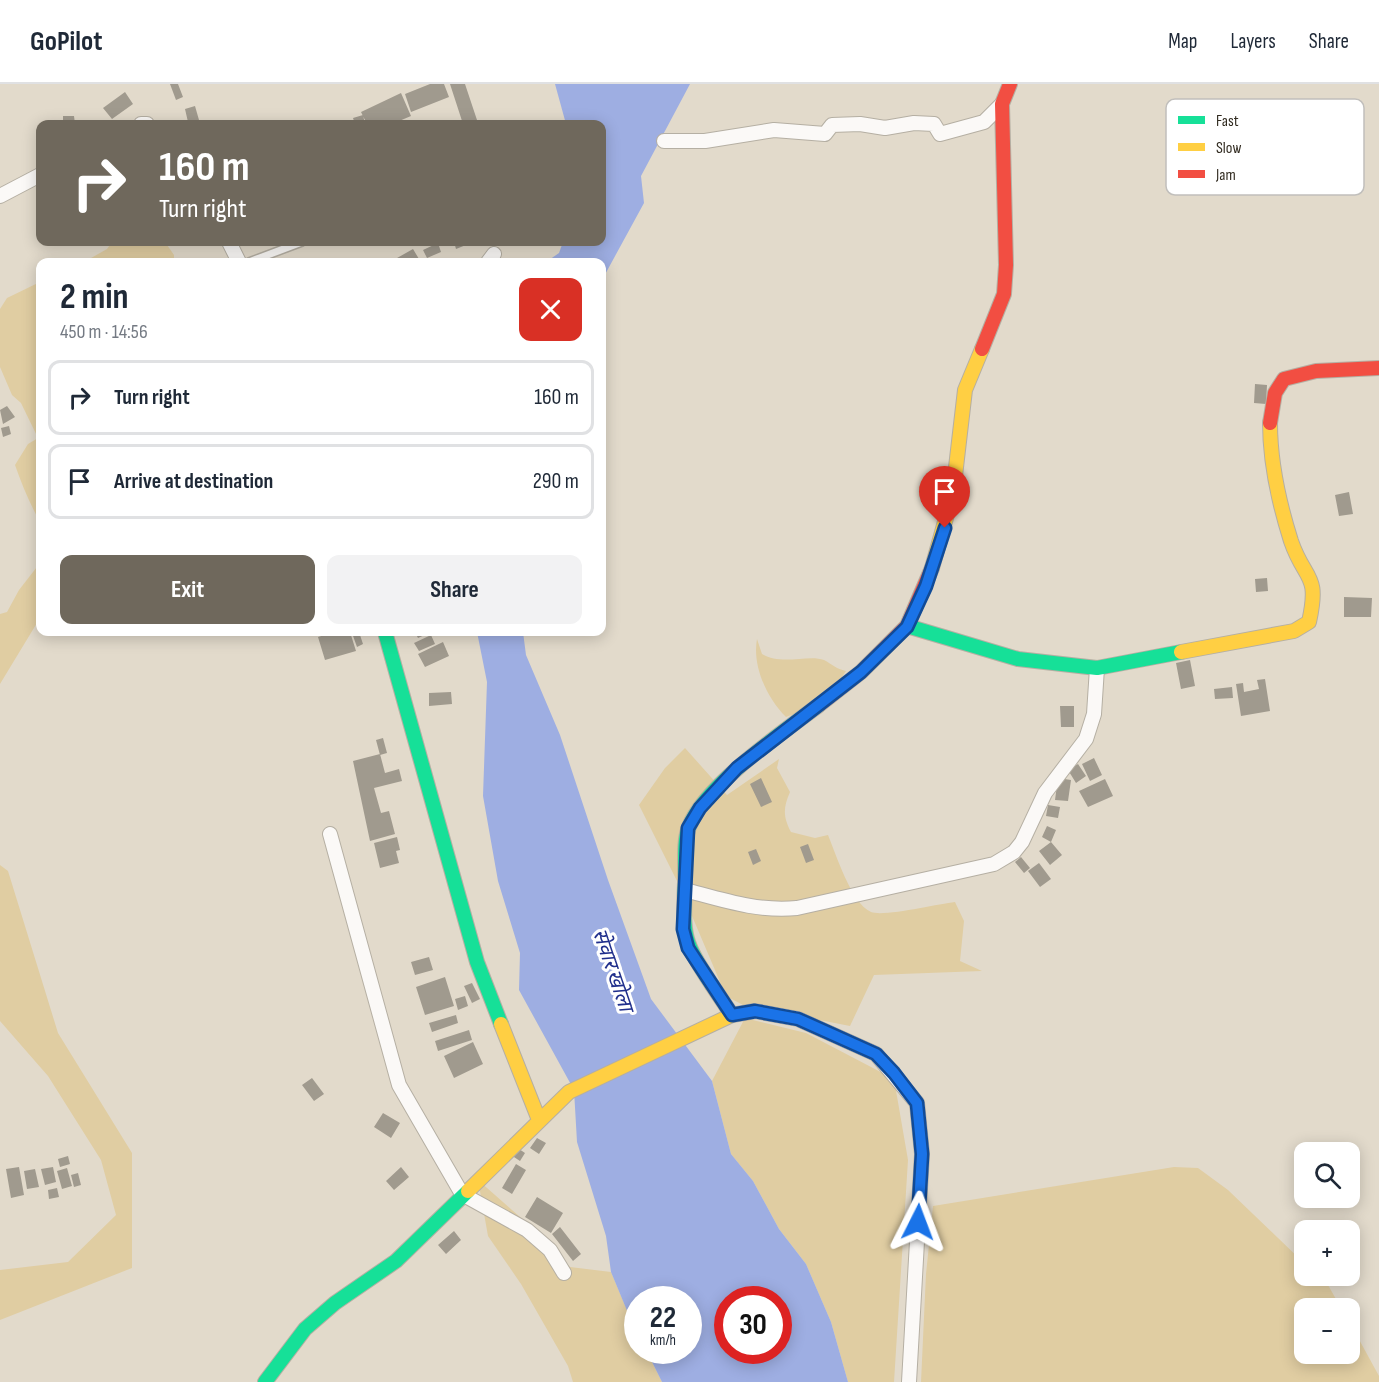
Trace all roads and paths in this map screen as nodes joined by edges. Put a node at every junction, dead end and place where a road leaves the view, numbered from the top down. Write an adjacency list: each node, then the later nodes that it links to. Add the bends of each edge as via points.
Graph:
1 (1010, 84): 2 (street)
2 (1002, 104): 3 (street, via 984,122 940,134 934,124 885,128 860,124 832,125 825,134 774,130 705,141); 9 (street, via 1004,294 965,390 953,493 941,545)
3 (664, 141)
4 (36, 177): 5 (street)
5 (0, 196)
6 (291, 246): 7 (lane)
7 (260, 258)
8 (1379, 368): 11 (street, via 1299,374 1285,379 1274,393 1269,411 1276,482 1298,560 1311,578 1315,598 1309,622 1294,631)
9 (907, 627): 11 (street, via 1018,659); 13 (street, via 861,672 737,768 700,808 688,828)
10 (386, 636): 15 (street, via 477,962)
11 (1096, 668): 13 (street, via 1094,714 1086,739 1055,777 1022,842 1006,859 797,908 744,906)
12 (330, 834): 16 (street, via 399,1085)
13 (685, 890): 14 (street, via 683,929 688,948)
14 (732, 1015): 15 (street, via 569,1092); 19 (street, via 755,1011 798,1019 876,1054 917,1103 922,1154)
15 (539, 1120): 16 (street)
16 (462, 1194): 17 (street, via 527,1230 550,1250); 18 (street, via 396,1261 312,1322)
17 (564, 1273)
18 (265, 1382)
19 (909, 1382)

